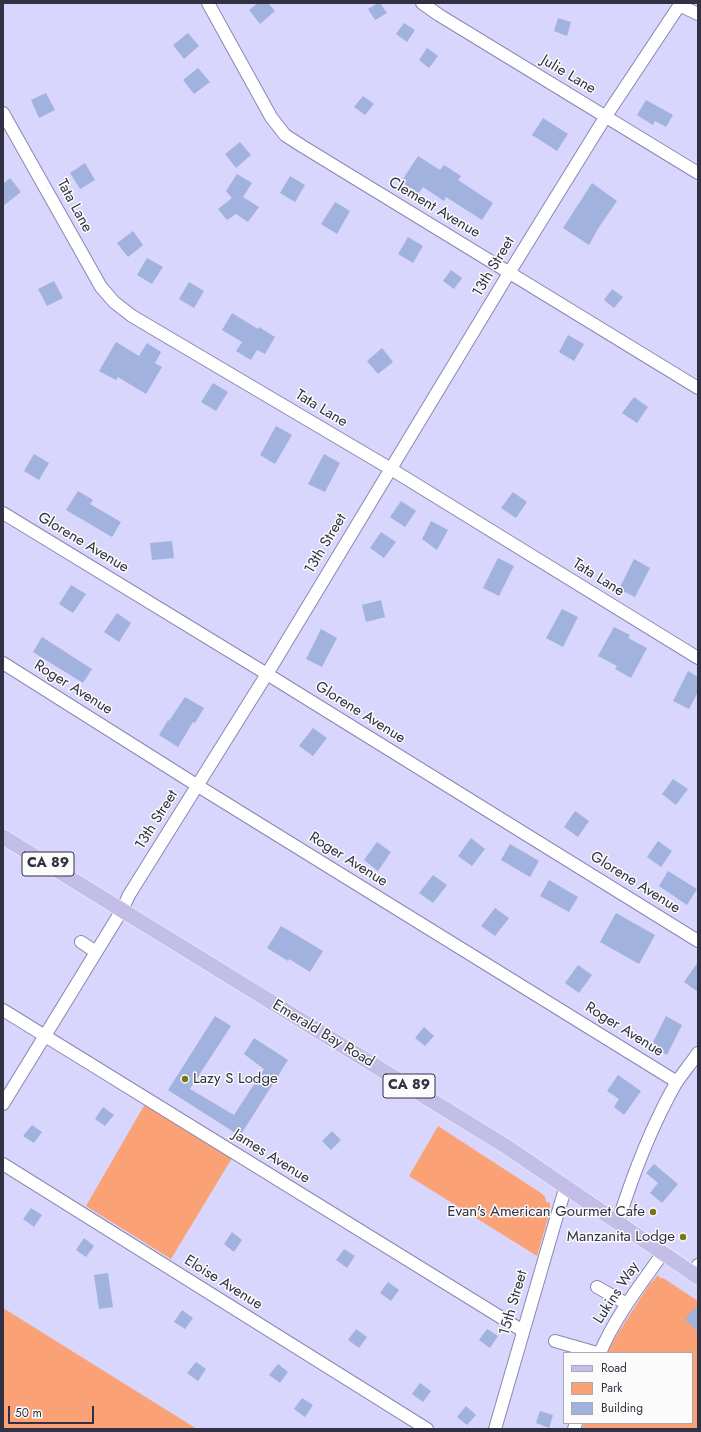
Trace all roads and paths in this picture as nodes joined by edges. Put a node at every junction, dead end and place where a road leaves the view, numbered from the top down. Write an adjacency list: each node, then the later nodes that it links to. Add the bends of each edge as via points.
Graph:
1 (208, 3): 8 (street, Clement Avenue, via 271,117 285,135)
2 (422, 3): 6 (street, Julie Lane)
3 (680, 4): 4 (street); 6 (street, 13th Street)
4 (698, 14)
5 (3, 113): 10 (street, Tata Lane, via 101,287 114,302 132,316)
6 (606, 116): 7 (street, Julie Lane); 8 (street, 13th Street)
7 (698, 173)
8 (509, 273): 9 (street, Clement Avenue); 10 (street, 13th Street)
9 (698, 388)
10 (391, 469): 12 (street, Tata Lane); 14 (street, 13th Street)
11 (3, 513): 14 (street, Glorene Avenue)
12 (698, 658)
13 (3, 663): 15 (street, Roger Avenue)
14 (267, 674): 15 (street, 13th Street); 18 (street, Glorene Avenue)
15 (198, 786): 17 (street, 13th Street); 24 (street, Roger Avenue)
16 (3, 837): 17 (main road, Emerald Bay Road / CA 89)
17 (122, 910): 20 (street, 13th Street); 27 (main road, Emerald Bay Road / CA 89, via 501,1143)
18 (698, 941)
19 (81, 942): 20 (street)
20 (96, 952): 22 (street, 13th Street)
21 (3, 1010): 22 (street, James Avenue)
22 (45, 1036): 25 (street, 13th Street); 33 (street, James Avenue)
23 (698, 1053): 24 (street)
24 (677, 1082): 28 (street, via 639,1158)
25 (3, 1104)
26 (3, 1164): 37 (street, Eloise Avenue)
27 (566, 1186): 28 (main road, Emerald Bay Road / CA 89); 33 (street, 15th Street)
28 (618, 1222): 29 (main road, Emerald Bay Road / CA 89)
29 (663, 1252): 30 (main road, Emerald Bay Road / CA 89); 32 (street, Lukins Way)
30 (697, 1272)
31 (597, 1287): 32 (street)
32 (627, 1304): 36 (street, Lukins Way)
33 (523, 1331): 38 (street, 15th Street)
34 (555, 1341): 35 (street)
35 (595, 1352)
36 (600, 1352)
37 (427, 1429)
38 (495, 1429)

